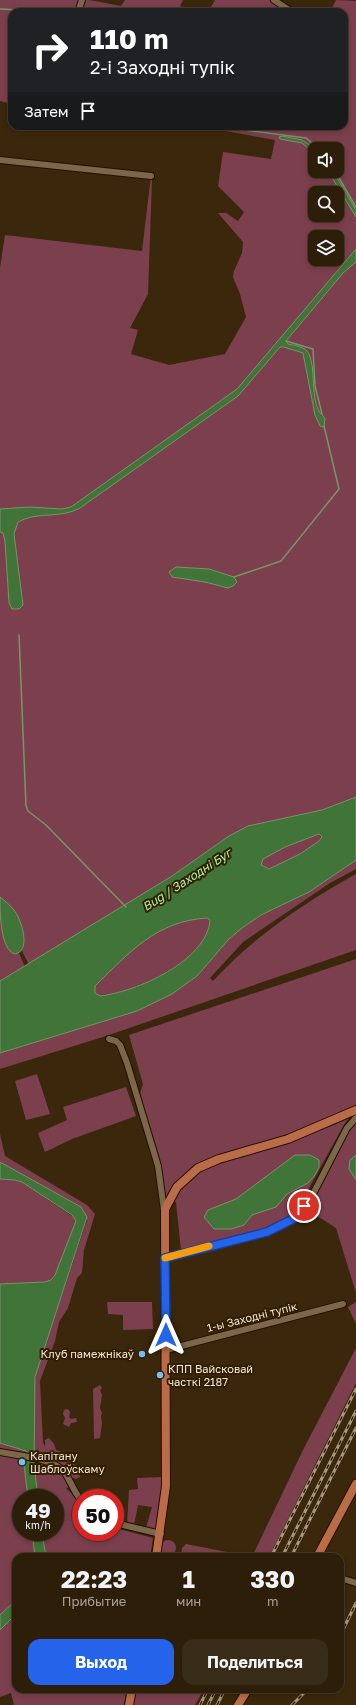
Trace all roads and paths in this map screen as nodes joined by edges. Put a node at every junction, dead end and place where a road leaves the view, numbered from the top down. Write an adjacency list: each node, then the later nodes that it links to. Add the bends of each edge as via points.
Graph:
1 (274, 0): 2 (street)
2 (286, 8)
3 (0, 160): 4 (street)
4 (151, 176)
5 (109, 1039): 10 (street, via 120,1045 127,1063 158,1166)
6 (356, 1110): 7 (main road)
7 (342, 1117): 9 (street, via 348,1123); 10 (main road, via 288,1139 219,1159 198,1168 177,1187)
8 (356, 1118): 9 (street)
9 (347, 1128): 11 (street, via 313,1194 295,1218 267,1232)
10 (165, 1214): 11 (main road)
11 (165, 1258): 13 (main road)
12 (343, 1304): 13 (street, 1-ы Заходні тупік)
13 (166, 1350): 18 (main road, via 166,1486)
14 (0, 1452): 16 (street, via 59,1466)
15 (356, 1484): 20 (main road)
16 (73, 1489)
17 (124, 1525): 18 (street)
18 (161, 1534): 19 (main road)
19 (157, 1553)
20 (319, 1553)
21 (344, 1579): 22 (street)
22 (356, 1583)
23 (131, 1693): 25 (main road)
24 (246, 1693): 26 (main road)
25 (129, 1705)
26 (238, 1705)

